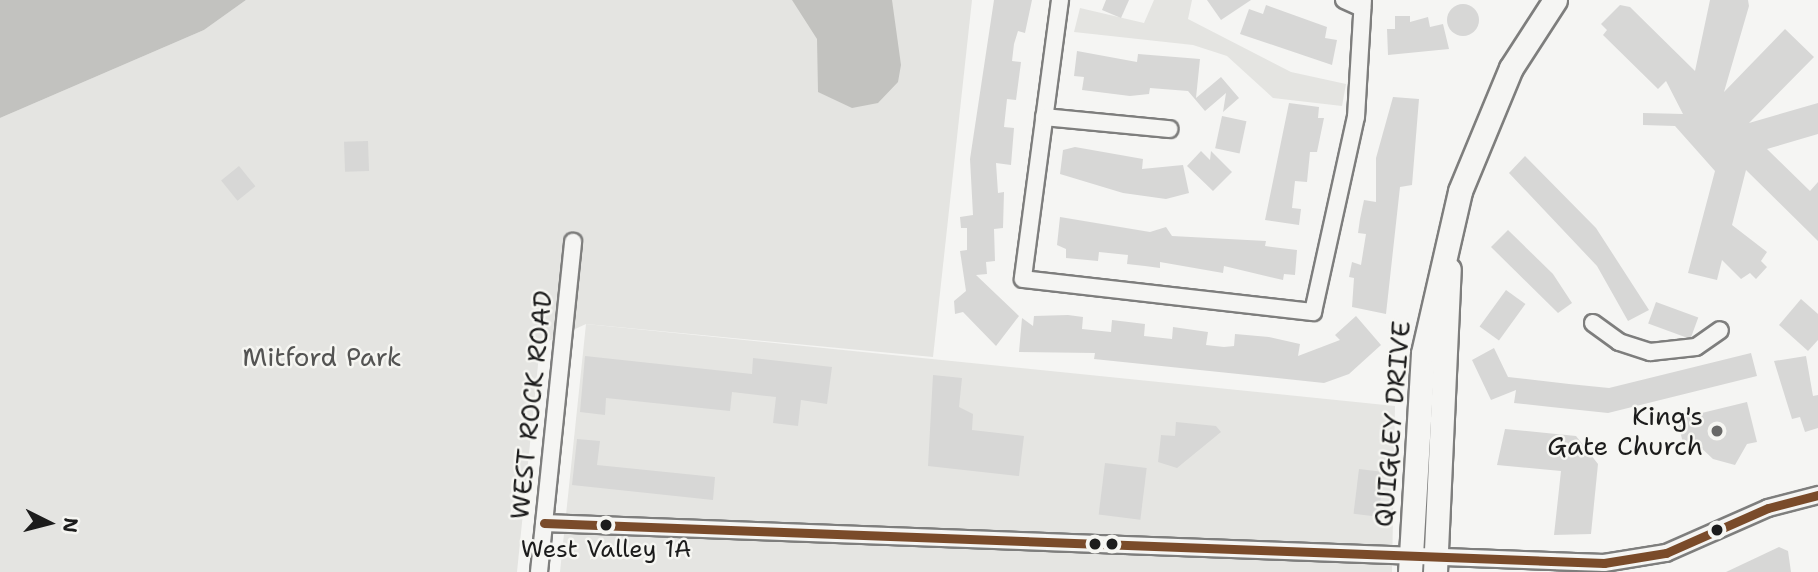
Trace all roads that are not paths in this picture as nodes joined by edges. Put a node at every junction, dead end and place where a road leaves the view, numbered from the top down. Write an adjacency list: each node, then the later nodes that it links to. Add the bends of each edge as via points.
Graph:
1 (1060, 0): 5 (street)
2 (1344, 0): 4 (street)
3 (1555, 0): 8 (street, QUIGLEY DRIVE, via 1476,141)
4 (1363, 4): 5 (street, via 1356,117 1313,312 1023,279)
5 (1044, 117): 6 (street)
6 (1169, 129)
7 (573, 242): 12 (street, WEST ROCK ROAD)
8 (1448, 242): 13 (street, QUIGLEY DRIVE, via 1420,375); 14 (street, QUIGLEY DRIVE)
9 (1593, 323): 10 (street, via 1619,342 1650,352 1696,346)
10 (1720, 330)
11 (1818, 495): 14 (street, via 1768,508 1666,553 1635,559)
12 (544, 523): 13 (street); 15 (street, WEST ROCK ROAD)
13 (1410, 565): 14 (street)
14 (1435, 566)
15 (539, 572)

